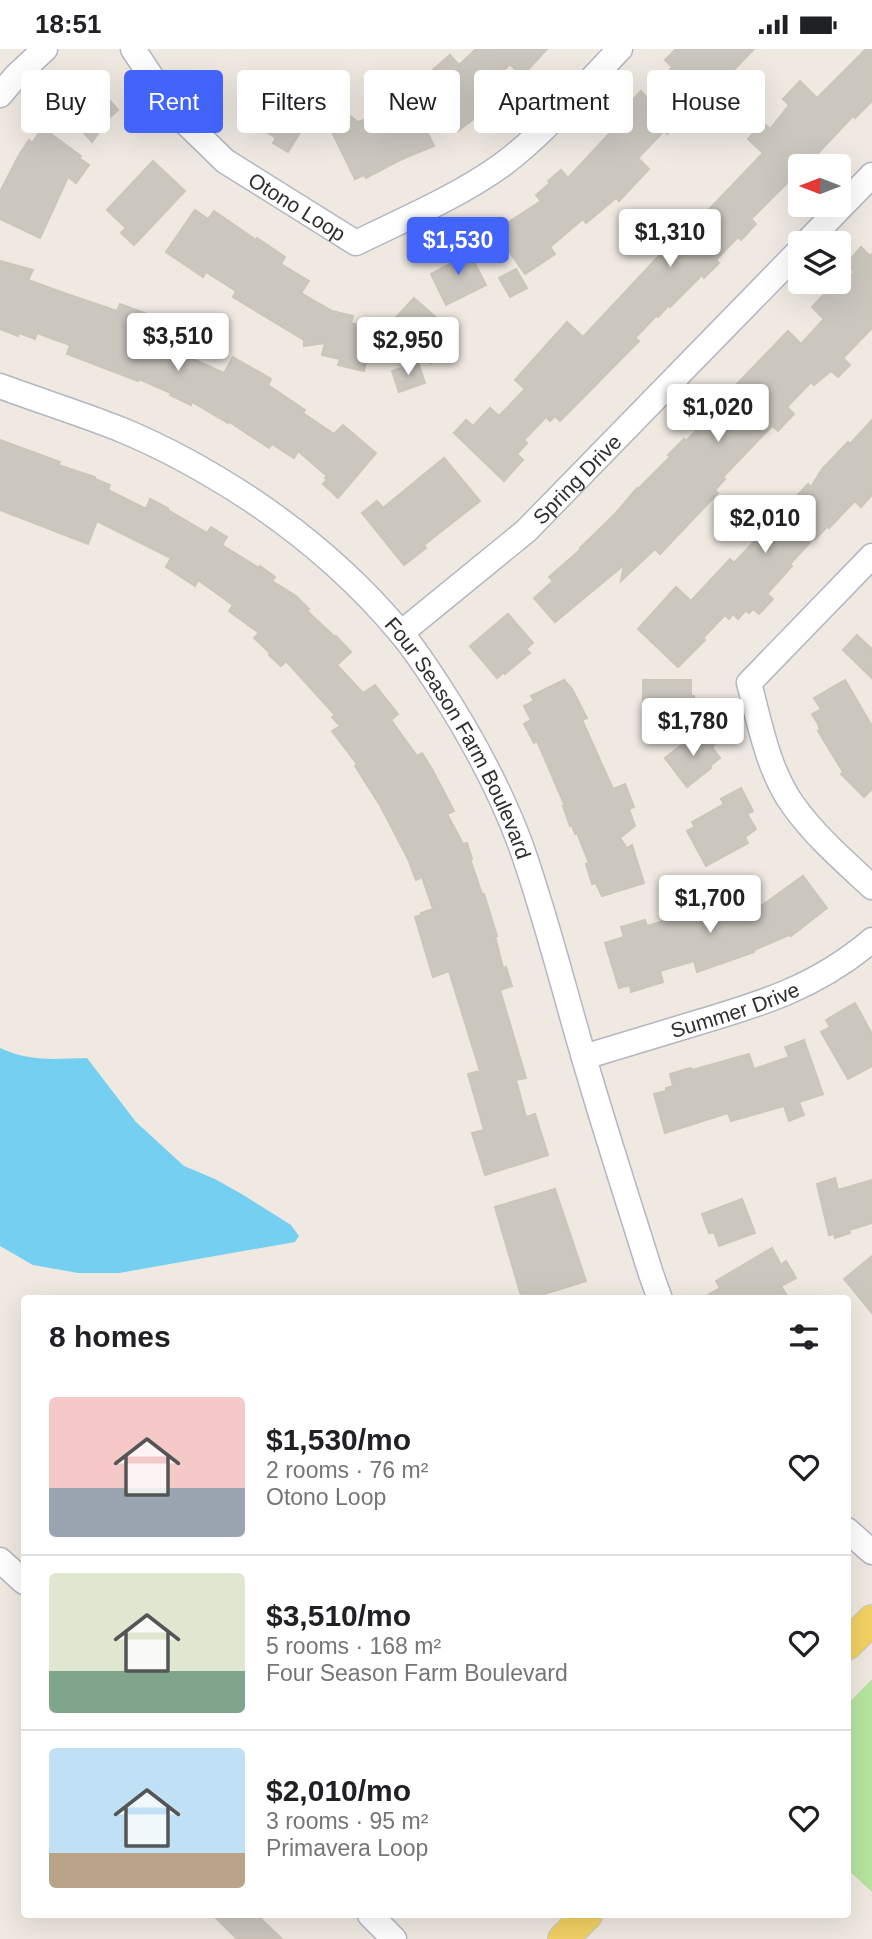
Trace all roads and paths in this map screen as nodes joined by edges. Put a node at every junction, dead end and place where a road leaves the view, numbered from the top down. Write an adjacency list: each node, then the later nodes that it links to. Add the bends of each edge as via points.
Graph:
1 (45, 49): 4 (street)
2 (133, 49): 3 (street, Otono Loop, via 184,121 225,161 356,243 450,197 500,166 537,135)
3 (620, 49)
4 (0, 95)
5 (872, 175): 6 (street)
6 (818, 231)
7 (788, 262): 10 (street, Spring Drive, via 526,531)
8 (0, 386): 10 (street, Four Season Farm Boulevard, via 123,431 255,502 359,587)
9 (872, 556): 11 (street, via 749,683 766,747 792,804)
10 (401, 633): 13 (street, Four Season Farm Boulevard, via 458,716 505,806 535,888)
11 (872, 887)
12 (872, 940): 13 (street, Summer Drive, via 827,974 789,992)
13 (584, 1057): 14 (street, Four Season Farm Boulevard)
14 (659, 1295)
15 (851, 1534): 16 (street)
16 (872, 1552)
17 (0, 1560): 18 (street)
18 (21, 1579)
19 (872, 1620): 20 (main road)
20 (851, 1642)
21 (372, 1918): 23 (street)
22 (584, 1918): 24 (main road)
23 (394, 1939)
24 (563, 1939)

